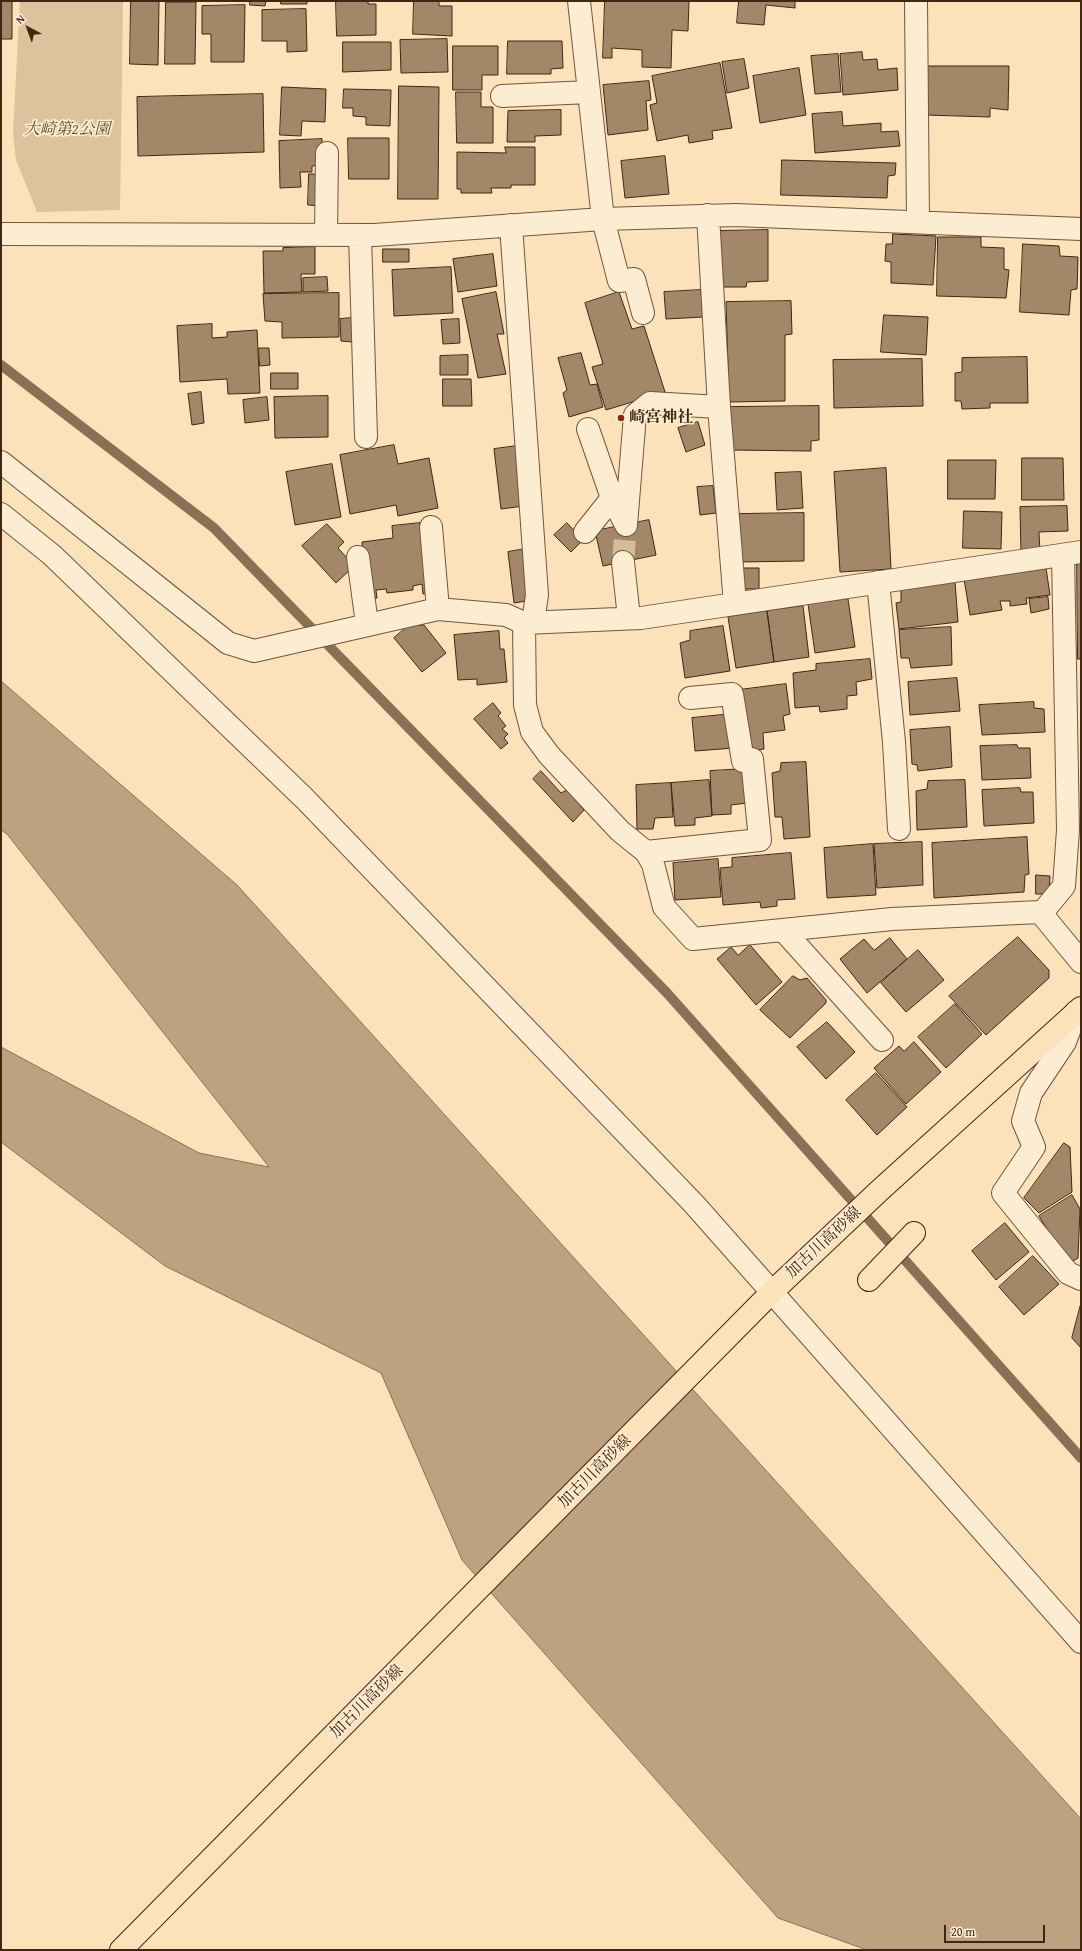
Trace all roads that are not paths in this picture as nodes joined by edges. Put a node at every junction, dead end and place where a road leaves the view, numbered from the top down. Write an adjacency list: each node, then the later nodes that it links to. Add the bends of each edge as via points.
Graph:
1 (579, 1): 3 (street)
2 (916, 1): 8 (street)
3 (589, 92): 4 (street); 7 (street)
4 (502, 96)
5 (327, 153): 12 (street)
6 (708, 215): 7 (street); 8 (street); 15 (street)
7 (603, 219): 9 (street); 14 (street, via 619,281 634,279)
8 (918, 222): 10 (street)
9 (511, 225): 13 (street); 30 (street, via 537,595)
10 (1081, 229)
11 (1, 234): 12 (street)
12 (326, 235): 13 (street)
13 (360, 235): 17 (street)
14 (643, 313)
15 (719, 407): 19 (street, via 650,403 636,415 626,525); 27 (street)
16 (588, 430): 19 (street)
17 (366, 437)
18 (1, 462): 31 (street, via 228,644 254,651)
19 (612, 498): 22 (street)
20 (1, 514): 43 (street, via 52,555 304,800 694,1204)
21 (431, 527): 28 (street)
22 (585, 532)
23 (1072, 553): 26 (street); 35 (street, via 1068,830 1064,886)
24 (358, 557): 31 (street)
25 (623, 562): 29 (street)
26 (878, 582): 27 (street); 33 (street, via 894,742)
27 (735, 604): 29 (street)
28 (438, 609): 30 (street, via 506,615); 31 (street)
29 (628, 618): 30 (street)
30 (529, 623): 34 (street, via 525,704 532,732 549,755 620,831)
31 (361, 625)
32 (690, 698): 34 (street, via 732,694 743,761 752,759 760,840)
33 (899, 829)
34 (646, 852): 36 (street, via 653,864 664,907 693,939)
35 (1041, 914): 36 (street, via 1040,912 892,919); 37 (street)
36 (783, 930): 39 (street)
37 (1081, 962)
38 (1078, 1010): 41 (street, via 1065,1042 1031,1093 1023,1121 1034,1147 1003,1193 1068,1274); 43 (main road, 加古川高砂線)
39 (882, 1040)
40 (914, 1234): 42 (main road)
41 (1081, 1279)
42 (869, 1280)
43 (773, 1291): 44 (street); 45 (main road, 加古川高砂線)
44 (1081, 1642)
45 (121, 1950)

